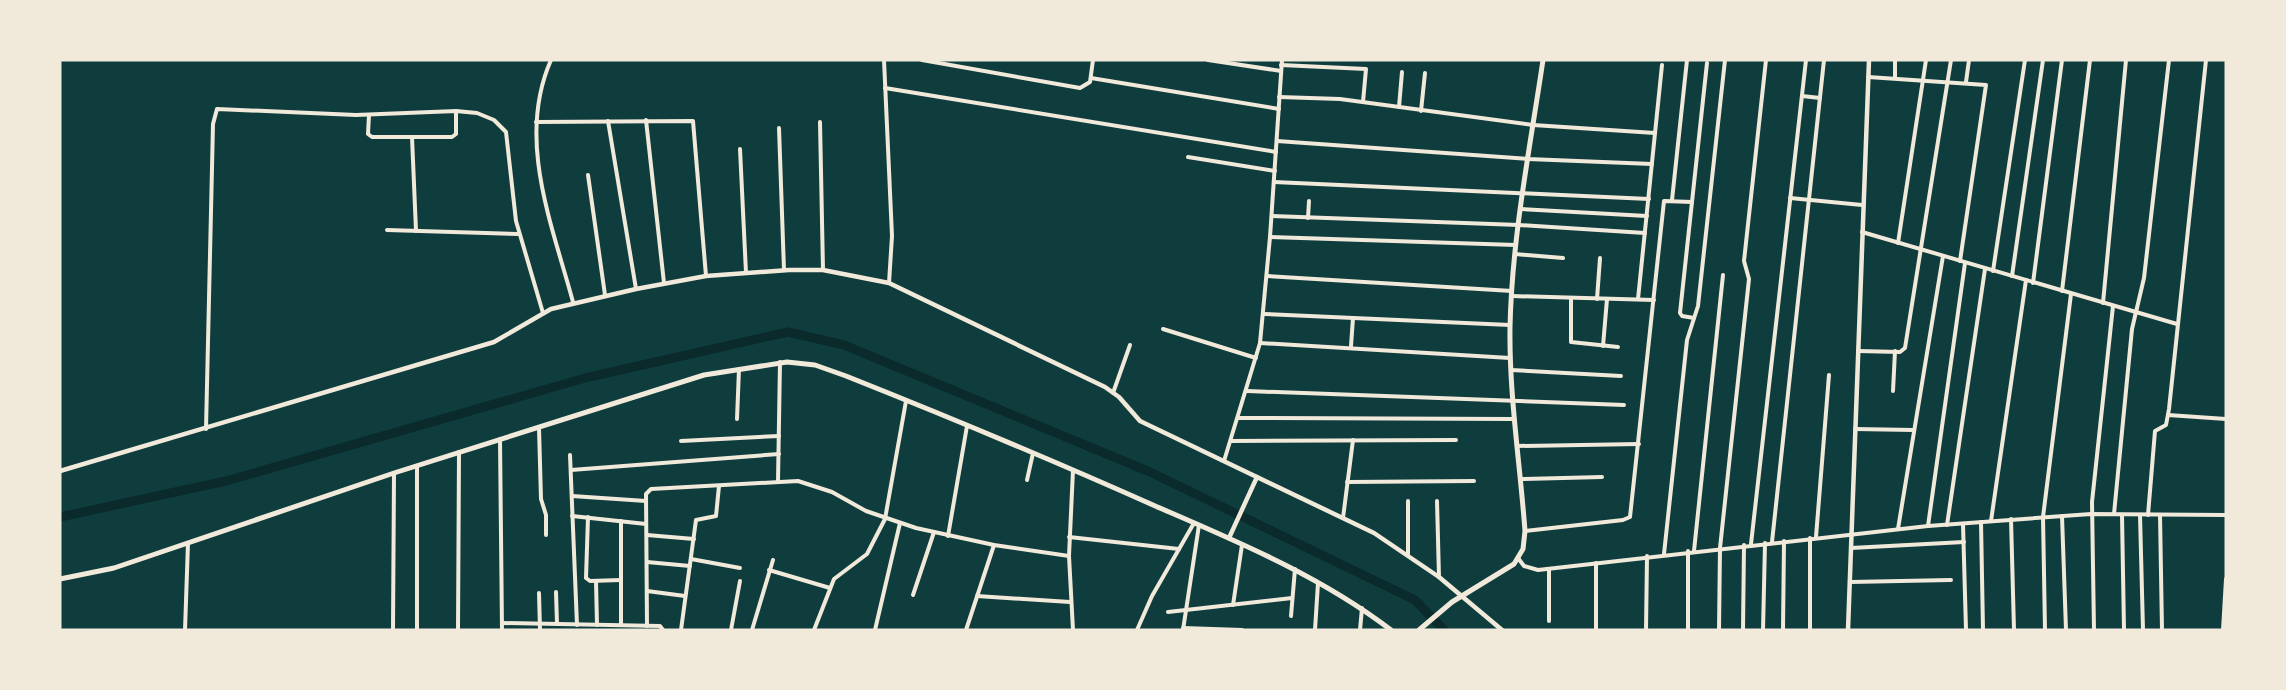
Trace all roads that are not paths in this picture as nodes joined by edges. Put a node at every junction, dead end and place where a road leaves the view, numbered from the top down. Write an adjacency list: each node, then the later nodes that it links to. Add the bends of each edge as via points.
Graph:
1 (551, 60): 48 (street)
2 (884, 60): 36 (street)
3 (922, 60): 31 (street, via 1080,88)
4 (1093, 60): 31 (street)
5 (1208, 60): 27 (street)
6 (1543, 60): 50 (main road)
7 (1687, 60): 66 (street)
8 (1725, 60): 120 (street)
9 (1766, 60): 228 (street, via 1743,261 1749,279)
10 (1806, 60): 37 (street)
11 (1824, 60): 39 (street)
12 (1869, 60): 30 (street)
13 (1896, 60): 32 (street)
14 (1926, 60): 33 (street)
15 (1951, 60): 34 (street)
16 (1969, 60): 35 (street)
17 (2025, 60): 93 (street)
18 (2043, 60): 98 (street)
19 (2062, 60): 102 (street)
20 (2090, 60): 104 (street)
21 (2126, 60): 114 (street)
22 (2169, 60): 117 (street, via 2144,278)
23 (2206, 60): 121 (street)
24 (1281, 62): 27 (street); 40 (street, via 1367,70)
25 (1707, 63): 69 (street)
26 (1662, 65): 52 (street)
27 (1281, 71): 38 (street)
28 (1402, 72): 41 (street)
29 (1425, 72): 44 (street)
30 (1868, 77): 32 (street); 70 (street)
31 (1091, 78): 42 (street)
32 (1894, 78): 33 (street)
33 (1923, 80): 34 (street); 82 (street)
34 (1947, 81): 35 (street); 84 (street)
35 (1966, 82): 89 (street, via 1986,84)
36 (885, 88): 56 (street); 101 (street, via 892,236)
37 (1802, 96): 39 (street); 64 (street)
38 (1279, 97): 40 (street); 42 (street)
39 (1820, 98): 67 (street)
40 (1363, 102): 41 (street)
41 (1399, 107): 44 (street)
42 (1279, 109): 54 (street)
43 (456, 111): 45 (street); 53 (street, via 454,137); 80 (street, via 494,120 506,132)
44 (1421, 111): 50 (street)
45 (369, 114): 53 (street, via 370,136); 151 (street, via 220,109 215,112)
46 (646, 120): 47 (street); 95 (street, via 689,119 694,125); 100 (street)
47 (608, 121): 48 (street); 103 (street)
48 (536, 122): 113 (street, via 543,189)
49 (820, 122): 92 (street)
50 (1533, 125): 52 (street); 58 (main road)
51 (779, 128): 91 (street)
52 (1655, 133): 59 (street)
53 (412, 137): 77 (street)
54 (1276, 141): 56 (street); 58 (street)
55 (740, 149): 94 (street)
56 (1276, 152): 60 (street)
57 (1188, 157): 60 (street)
58 (1528, 159): 59 (street); 63 (main road)
59 (1652, 164): 65 (street)
60 (1275, 171): 62 (street)
61 (588, 175): 107 (street)
62 (1274, 182): 63 (street); 72 (street)
63 (1524, 191): 65 (street); 71 (main road)
64 (1790, 198): 67 (street); 225 (street)
65 (1649, 199): 73 (street)
66 (1672, 200): 69 (street); 112 (street, via 1664,201)
67 (1809, 200): 70 (street); 221 (street)
68 (1309, 201): 74 (street)
69 (1692, 202): 120 (street, via 1680,314)
70 (1862, 205): 78 (street)
71 (1521, 209): 73 (street); 75 (main road)
72 (1272, 216): 74 (street); 81 (street)
73 (1647, 216): 79 (street)
74 (1308, 218): 75 (street)
75 (1519, 225): 79 (street); 83 (main road)
76 (387, 230): 77 (street)
77 (416, 231): 80 (street)
78 (1861, 232): 82 (street); 129 (street)
79 (1645, 233): 111 (street)
80 (519, 234): 116 (street)
81 (1270, 237): 83 (street); 96 (street)
82 (1898, 243): 84 (street)
83 (1516, 245): 85 (main road)
84 (1919, 249): 86 (street); 130 (street, via 1904,350)
85 (1515, 254): 87 (street); 105 (main road)
86 (1943, 256): 89 (street); 153 (street)
87 (1563, 258)
88 (1600, 258): 109 (street)
89 (1962, 262): 90 (street); 206 (street)
90 (1985, 268): 93 (street); 205 (street)
91 (784, 270): 92 (street); 94 (street)
92 (823, 270): 101 (street)
93 (1993, 271): 98 (street)
94 (746, 273): 95 (street)
95 (706, 276): 100 (street)
96 (1267, 276): 105 (street); 118 (street)
97 (1723, 276): 231 (street)
98 (2012, 276): 99 (street)
99 (2026, 280): 102 (street); 199 (street)
100 (664, 283): 103 (street)
101 (890, 283): 140 (street)
102 (2033, 283): 104 (street)
103 (636, 289): 107 (street)
104 (2062, 291): 106 (street)
105 (1512, 294): 108 (street); 122 (main road)
106 (2071, 294): 114 (street); 194 (street)
107 (605, 296): 113 (street)
108 (1571, 298): 109 (street); 127 (street, via 1571,342)
109 (1597, 299): 110 (street)
110 (1607, 299): 111 (street); 127 (street)
111 (1638, 300): 112 (street)
112 (1654, 300): 160 (street)
113 (573, 302): 116 (street)
114 (2103, 303): 115 (street)
115 (2113, 306): 117 (street); 184 (street)
116 (543, 313): 151 (street, via 494,342)
117 (2136, 313): 121 (street); 185 (street)
118 (1264, 314): 119 (street); 124 (street)
119 (1353, 318): 122 (street); 126 (street)
120 (1694, 318): 233 (street, via 1688,339)
121 (2177, 324): 144 (street)
122 (1510, 325): 132 (main road)
123 (1163, 329): 131 (street)
124 (1260, 343): 126 (street); 131 (street)
125 (1130, 345): 140 (street)
126 (1351, 346): 132 (street)
127 (1603, 346): 128 (street)
128 (1618, 347)
129 (1857, 351): 130 (street); 152 (street)
130 (1895, 351): 139 (street)
131 (1256, 358): 138 (street)
132 (1510, 358): 135 (main road)
133 (780, 362): 134 (main road); 142 (main road, via 826,368); 154 (street)
134 (739, 368): 146 (street); 150 (main road, via 704,375)
135 (1511, 370): 137 (street); 141 (main road)
136 (1829, 375): 215 (street)
137 (1621, 376)
138 (1247, 391): 141 (street); 145 (street)
139 (1893, 392)
140 (1113, 393): 166 (street, via 1140,421)
141 (1512, 399): 143 (street); 147 (main road)
142 (906, 400): 149 (main road); 196 (street)
143 (1624, 405)
144 (2168, 415): 148 (street); 188 (street, via 2165,426 2155,431)
145 (1238, 418): 147 (street); 159 (street)
146 (737, 419)
147 (1514, 419): 161 (main road)
148 (2226, 419)
149 (967, 426): 163 (main road); 213 (street)
150 (539, 427): 155 (main road); 211 (street)
151 (206, 429): 170 (street)
152 (1855, 429): 153 (street); 210 (street)
153 (1913, 430): 207 (street)
154 (779, 436): 158 (street); 164 (street)
155 (500, 439): 162 (main road); 271 (street)
156 (1353, 440): 157 (street); 159 (street); 178 (street)
157 (1456, 440)
158 (681, 441)
159 (1231, 441): 166 (street)
160 (1639, 444): 161 (street); 208 (street, via 1632,513 1628,519)
161 (1517, 446): 174 (main road)
162 (459, 452): 167 (main road); 283 (street)
163 (1033, 453): 169 (main road); 175 (street)
164 (779, 454): 168 (street); 176 (street)
165 (570, 455): 168 (street)
166 (1224, 461): 172 (street)
167 (417, 466): 171 (main road); 282 (street)
168 (571, 470): 180 (street)
169 (1073, 470): 203 (main road); 214 (street)
170 (60, 471)
171 (394, 473): 220 (main road); 281 (street)
172 (1257, 477): 195 (street); 216 (street)
173 (1602, 477): 174 (street)
174 (1521, 479): 208 (main road)
175 (1027, 480)
176 (778, 481): 179 (street); 196 (street, via 819,486)
177 (1474, 481): 178 (street)
178 (1347, 482): 195 (street)
179 (719, 486): 181 (street, via 647,490); 218 (street, via 716,516 697,519)
180 (572, 496): 181 (street); 191 (street)
181 (646, 501): 202 (street)
182 (1408, 501): 232 (street)
183 (1437, 501): 246 (street)
184 (2091, 514): 185 (street); 192 (street); 315 (street)
185 (2114, 514): 186 (street)
186 (2122, 514): 187 (street); 316 (street)
187 (2140, 514): 188 (street); 317 (street)
188 (2148, 514): 189 (street)
189 (2160, 515): 190 (street); 318 (street)
190 (2226, 515)
191 (572, 516): 193 (street); 274 (street)
192 (2062, 516): 194 (street); 314 (street)
193 (588, 517): 198 (street); 251 (street, via 585,576)
194 (2043, 517): 197 (street); 313 (street)
195 (1343, 518): 232 (street)
196 (885, 519): 201 (street); 255 (street, via 867,554 838,574)
197 (2011, 519): 199 (street); 312 (street)
198 (621, 521): 202 (street); 249 (street)
199 (1991, 521): 200 (street)
200 (1981, 522): 204 (street); 311 (street)
201 (900, 523): 209 (street); 291 (street)
202 (646, 524): 212 (street)
203 (1197, 524): 216 (main road); 230 (street); 267 (street)
204 (1964, 524): 205 (street); 222 (street)
205 (1947, 525): 206 (street)
206 (1928, 526): 207 (street)
207 (1898, 529): 210 (street)
208 (1525, 531): 236 (main road)
209 (934, 532): 213 (street); 259 (street)
210 (1852, 533): 215 (street); 229 (street)
211 (546, 535)
212 (646, 535): 218 (street); 239 (street)
213 (948, 536): 226 (street)
214 (1069, 537): 230 (street); 234 (street)
215 (1816, 537): 217 (street)
216 (1229, 538): 224 (main road)
217 (1810, 538): 219 (street); 308 (street)
218 (694, 539): 237 (street)
219 (1784, 541): 221 (street); 307 (street)
220 (188, 542): 247 (main road, via 114,567); 280 (street)
221 (1772, 542): 223 (street)
222 (1964, 542): 229 (street); 310 (street)
223 (1765, 543): 225 (street); 306 (street)
224 (1242, 544): 243 (main road); 265 (street)
225 (1751, 544): 227 (street)
226 (994, 545): 234 (street); 261 (street)
227 (1744, 545): 228 (street); 305 (street)
228 (1720, 548): 231 (street); 304 (street)
229 (1851, 548): 254 (street)
230 (1179, 549): 294 (street)
231 (1691, 551): 233 (street); 303 (street)
232 (1408, 554): 246 (street)
233 (1664, 554): 235 (street)
234 (1069, 556): 264 (street)
235 (1647, 556): 240 (street); 302 (street)
236 (1518, 558): 244 (street, via 1533,570); 262 (main road, via 1507,570)
237 (691, 560): 241 (street); 242 (street)
238 (772, 560): 245 (street)
239 (647, 562): 241 (street); 256 (street)
240 (1596, 563): 244 (street); 301 (street)
241 (690, 566): 260 (street)
242 (740, 568)
243 (1295, 569): 253 (main road); 263 (street)
244 (1549, 569): 270 (street)
245 (770, 570): 255 (street); 289 (street)
246 (1439, 577): 262 (street)
247 (60, 579)
248 (2226, 579): 319 (street)
249 (621, 580): 251 (street); 276 (street)
250 (1951, 580): 254 (street)
251 (596, 581): 275 (street)
252 (740, 581): 288 (street)
253 (1318, 581): 266 (main road); 296 (street)
254 (1850, 582): 309 (street)
255 (830, 588): 290 (street)
256 (647, 591): 260 (street); 277 (street)
257 (539, 592): 272 (street)
258 (556, 592): 273 (street)
259 (913, 595)
260 (686, 596): 287 (street)
261 (977, 596): 264 (street); 292 (street)
262 (1461, 596): 299 (main road); 300 (street)
263 (1292, 598): 265 (street); 269 (street)
264 (1070, 602): 293 (street)
265 (1233, 605): 267 (street)
266 (1362, 608): 297 (street); 298 (main road)
267 (1186, 610): 268 (street); 279 (street)
268 (1168, 612)
269 (1291, 616)
270 (1549, 621)
271 (502, 623): 272 (street); 284 (street)
272 (540, 624): 273 (street); 285 (street)
273 (557, 624): 278 (street)
274 (577, 625): 275 (street); 278 (street)
275 (597, 625): 276 (street)
276 (621, 626): 277 (street)
277 (647, 626): 286 (street, via 661,626)
278 (568, 627)
279 (1183, 629): 295 (street)
280 (185, 630)
281 (393, 630)
282 (417, 630)
283 (458, 630)
284 (502, 630)
285 (540, 630)
286 (663, 630)
287 (681, 630)
288 (731, 630)
289 (752, 630)
290 (814, 630)
291 (875, 630)
292 (966, 630)
293 (1073, 630)
294 (1137, 630)
295 (1242, 630)
296 (1315, 630)
297 (1360, 630)
298 (1391, 630)
299 (1419, 630)
300 (1502, 630)
301 (1596, 630)
302 (1646, 630)
303 (1688, 630)
304 (1719, 630)
305 (1743, 630)
306 (1763, 630)
307 (1783, 630)
308 (1810, 630)
309 (1848, 630)
310 (1966, 630)
311 (1983, 630)
312 (2014, 630)
313 (2045, 630)
314 (2066, 630)
315 (2094, 630)
316 (2124, 630)
317 (2143, 630)
318 (2162, 630)
319 (2223, 630)

